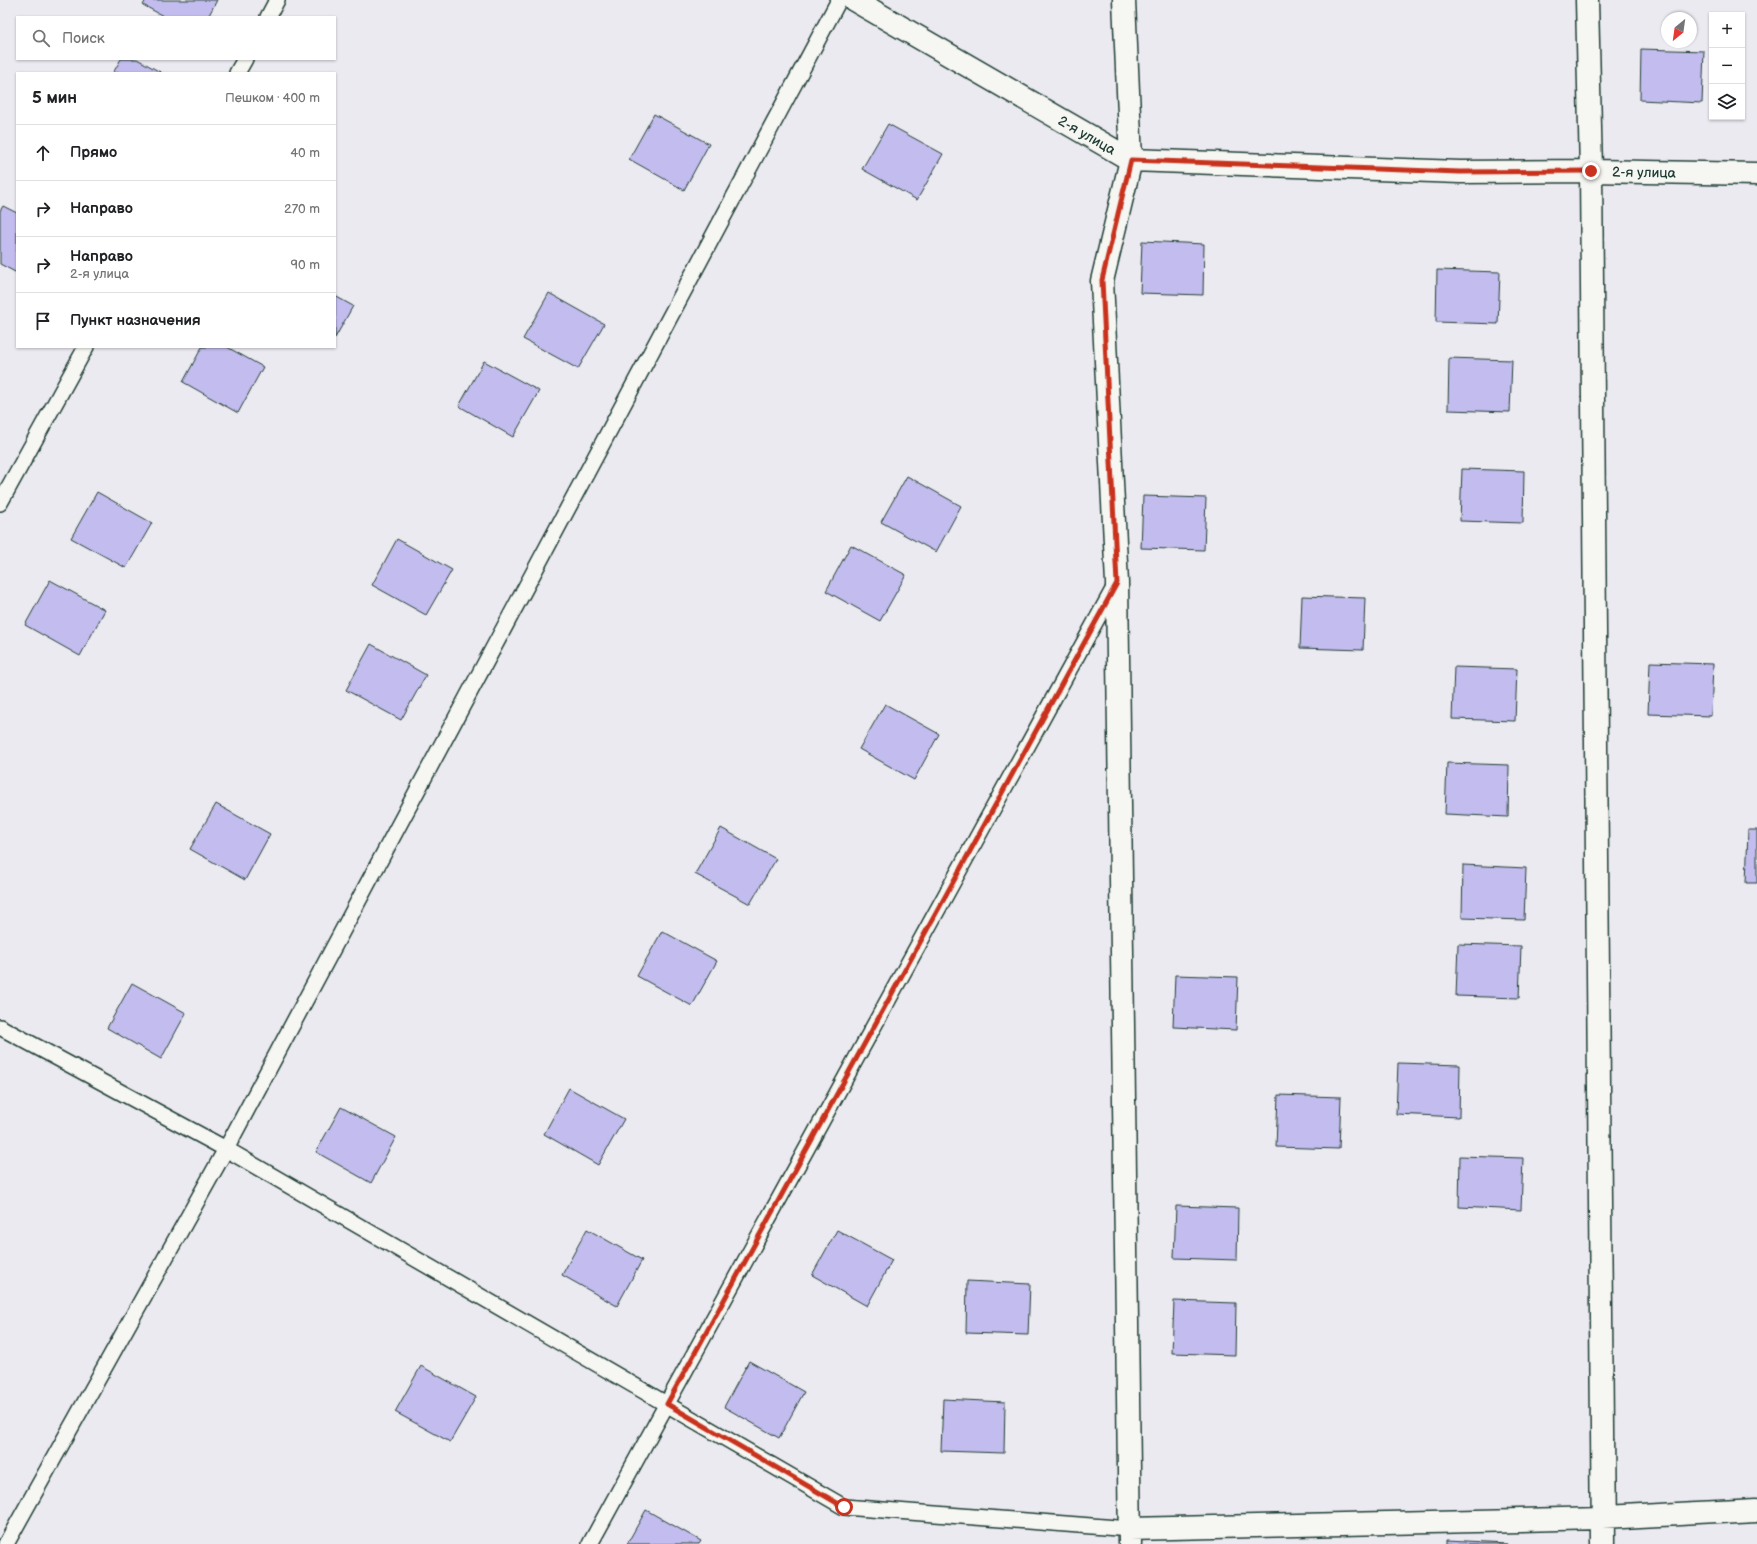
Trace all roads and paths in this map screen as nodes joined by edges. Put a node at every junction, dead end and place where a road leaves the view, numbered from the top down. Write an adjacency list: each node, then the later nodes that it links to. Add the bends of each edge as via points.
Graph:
1 (277, 0): 6 (lane)
2 (839, 0): 16 (lane)
3 (854, 0): 9 (street, 2-я улица)
4 (1124, 0): 9 (street)
5 (1587, 0): 10 (street)
6 (269, 16)
7 (244, 60): 8 (lane)
8 (238, 72)
9 (1131, 160): 10 (street, 2-я улица, via 1460,172); 14 (street, via 1102,280)
10 (1591, 171): 11 (street, 2-я улица); 19 (street)
11 (1757, 174)
12 (85, 348): 13 (lane)
13 (0, 503)
14 (1117, 583): 17 (lane); 20 (street)
15 (0, 1027): 16 (lane)
16 (226, 1149): 17 (lane); 21 (lane)
17 (667, 1404): 20 (lane, via 844,1507); 22 (lane)
18 (1757, 1510): 19 (street)
19 (1602, 1518): 20 (street); 23 (street)
20 (1130, 1536)
21 (6, 1544)
22 (590, 1544)
23 (1603, 1544)

